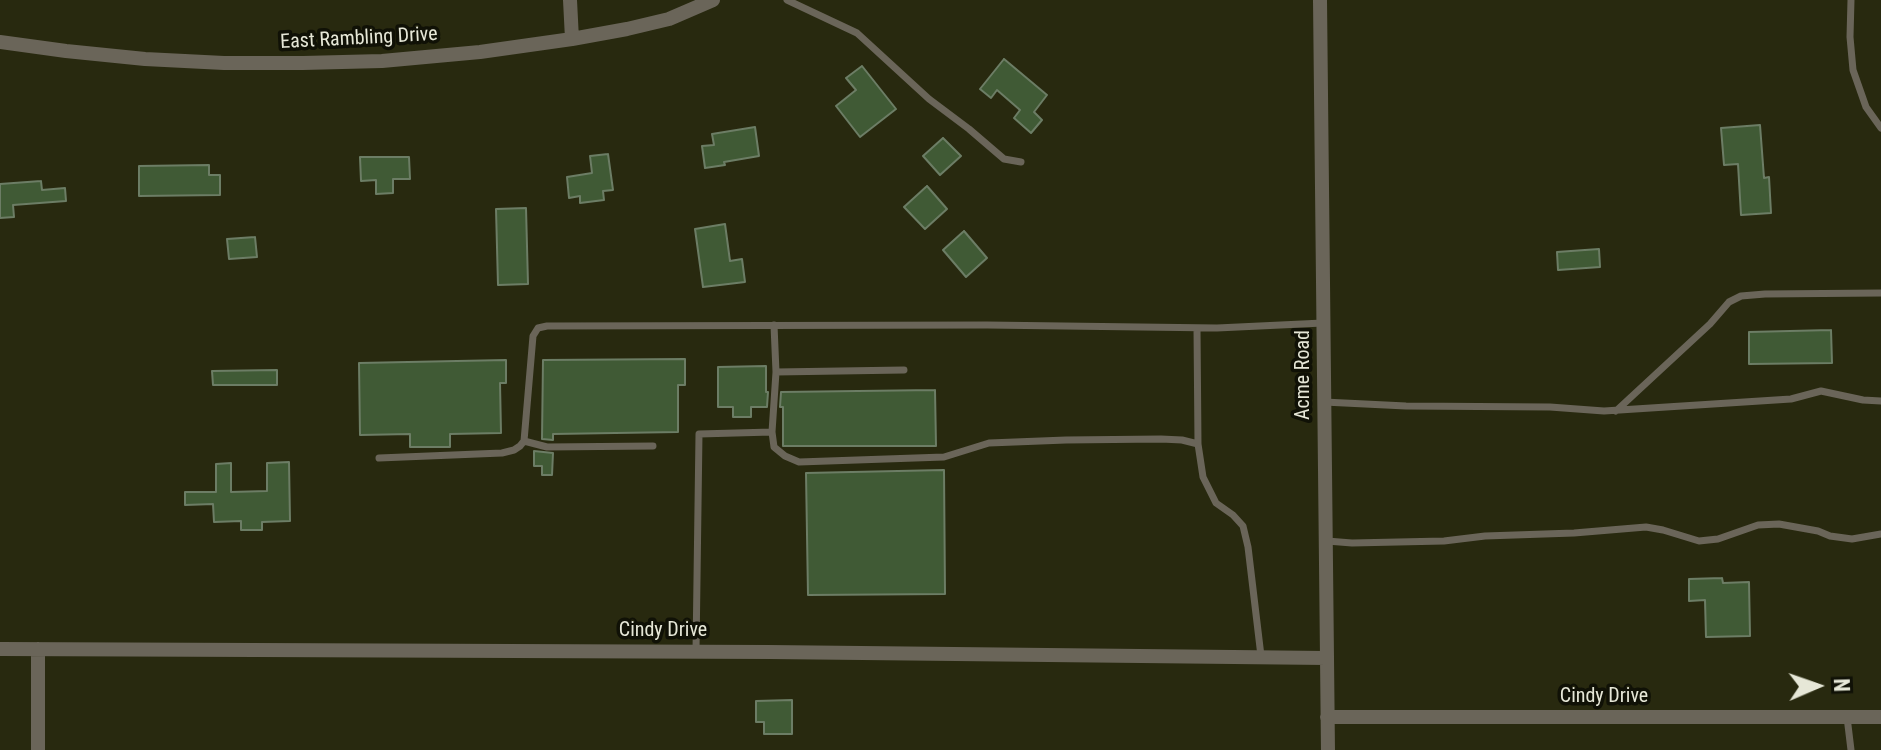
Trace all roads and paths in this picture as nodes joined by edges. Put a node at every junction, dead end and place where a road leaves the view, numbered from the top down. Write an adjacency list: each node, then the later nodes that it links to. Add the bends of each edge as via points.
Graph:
1 (570, 0): 6 (street)
2 (713, 0): 6 (street, East Rambling Drive, via 669,19)
3 (787, 0): 9 (lane, via 857,33 1004,159)
4 (1320, 0): 11 (street, Acme Road)
5 (1851, 0): 8 (lane, via 1853,70 1866,107)
6 (572, 39): 7 (street, East Rambling Drive, via 382,61 303,63 145,59)
7 (0, 42)
8 (1881, 128)
9 (1021, 162)
10 (1881, 293): 18 (lane, via 1741,296)
11 (1323, 323): 13 (lane); 17 (street, Acme Road)
12 (774, 325): 13 (lane); 15 (lane); 20 (lane, via 538,328)
13 (1197, 328): 21 (lane)
14 (904, 370): 15 (lane)
15 (776, 372): 19 (lane)
16 (1881, 401): 18 (lane, via 1821,391 1791,399)
17 (1324, 402): 18 (lane); 25 (street, Acme Road)
18 (1616, 411)
19 (772, 432): 21 (lane, via 774,447 799,462 944,457 989,443 1161,439); 28 (lane, via 699,434)
20 (524, 441): 22 (lane, via 547,447); 23 (lane, via 502,453)
21 (1198, 444): 29 (lane, via 1203,477 1216,503 1243,526)
22 (653, 446)
23 (379, 458)
24 (1881, 534): 25 (lane, via 1852,539 1779,524 1699,541 1646,527 1432,542)
25 (1325, 541): 30 (street, Acme Road)
26 (0, 649): 27 (street, Cindy Drive)
27 (38, 649): 28 (street, Cindy Drive); 34 (street)
28 (696, 651): 29 (street, Cindy Drive)
29 (1261, 657): 30 (street, Cindy Drive)
30 (1326, 658): 31 (street, Acme Road)
31 (1327, 717): 32 (street, Cindy Drive); 35 (street, Acme Road)
32 (1847, 717): 33 (street, Cindy Drive); 36 (lane)
33 (1881, 717)
34 (38, 750)
35 (1328, 750)
36 (1851, 750)

